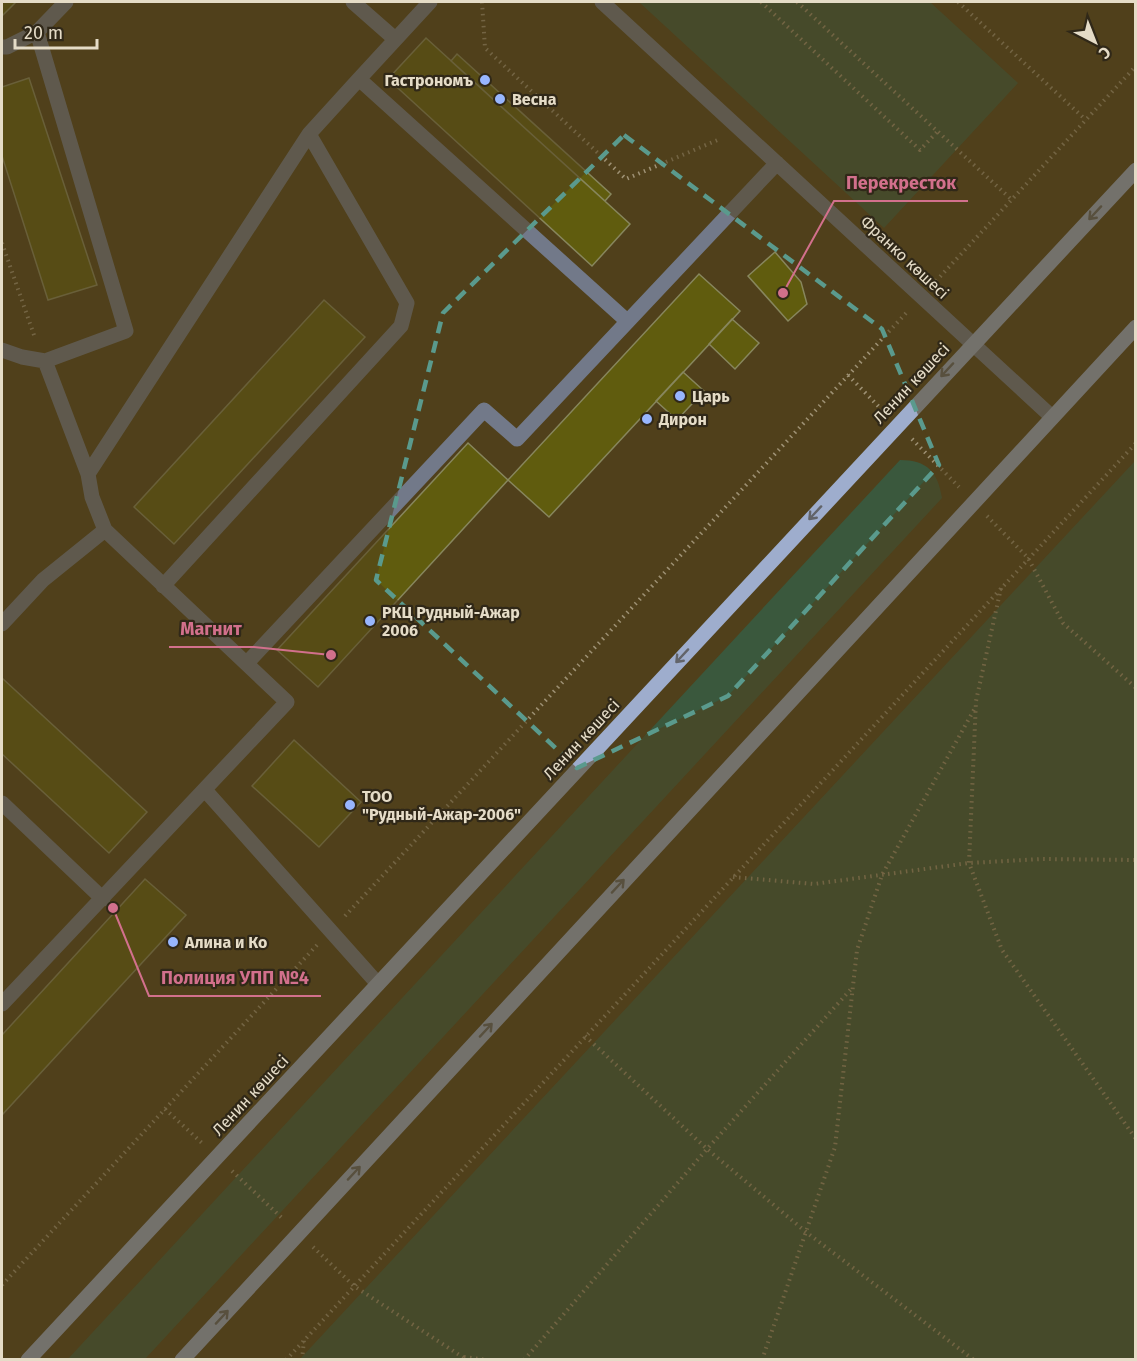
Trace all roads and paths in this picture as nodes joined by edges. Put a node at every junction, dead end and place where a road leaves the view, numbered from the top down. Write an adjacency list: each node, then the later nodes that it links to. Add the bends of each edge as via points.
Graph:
1 (66, 2): 9 (street)
2 (353, 2): 10 (street)
3 (430, 2): 10 (street)
4 (482, 2): 15 (path, via 485,48 626,179)
5 (602, 2): 15 (street, Франко көшесі)
6 (761, 2): 16 (path, via 920,150)
7 (797, 2): 16 (path)
8 (958, 2): 14 (path)
9 (37, 32): 11 (street); 27 (street, via 126,331)
10 (395, 39): 13 (street)
11 (2, 47)
12 (1136, 66): 14 (path)
13 (359, 79): 17 (street); 23 (street)
14 (1086, 120): 20 (path)
15 (741, 130): 18 (street, Франко көшесі)
16 (937, 132): 20 (path)
17 (309, 134): 32 (street); 36 (street, via 407,303 401,326)
18 (777, 163): 22 (street, Франко көшесі); 23 (street)
19 (1136, 170): 25 (main road, Ленин көшесі, one-way to 25)
20 (1012, 200): 22 (path)
21 (2, 243): 27 (path, via 27,321)
22 (921, 296): 25 (street, Франко көшесі); 28 (path)
23 (627, 321): 39 (street, via 516,439 484,410)
24 (1136, 327): 29 (main road)
25 (972, 343): 29 (street, Франко көшесі); 30 (main road, Ленин көшесі, one-way to 30)
26 (2, 350): 27 (street)
27 (45, 361): 32 (street)
28 (848, 375): 30 (path); 49 (path)
29 (1052, 417): 33 (main road)
30 (897, 425): 33 (path); 50 (main road, Ленин көшесі, one-way to 50)
31 (1136, 443): 35 (path)
32 (88, 474): 34 (street)
33 (973, 502): 35 (path); 59 (main road, one-way to 33)
34 (105, 530): 36 (street); 38 (street, via 43,580)
35 (1028, 558): 37 (path); 40 (path, via 1064,623)
36 (163, 586): 39 (street)
37 (1002, 587): 41 (path); 47 (path)
38 (2, 624)
39 (247, 663): 42 (street, via 287,702)
40 (1136, 688)
41 (975, 708): 45 (path); 46 (path)
42 (205, 790): 48 (street); 49 (street)
43 (2, 803): 48 (street)
44 (1136, 860): 45 (path)
45 (969, 863): 46 (path); 55 (path, via 1002,950)
46 (882, 875): 47 (path, via 814,884); 51 (path, via 857,950)
47 (733, 877): 53 (path)
48 (103, 899): 52 (street)
49 (330, 931): 50 (street); 54 (path)
50 (378, 984): 57 (main road, Ленин көшесі)
51 (853, 987): 56 (path); 58 (path, via 835,1147)
52 (2, 1004)
53 (585, 1036): 56 (path); 61 (path)
54 (165, 1109): 57 (path); 60 (path)
55 (1136, 1139)
56 (706, 1149): 58 (path); 69 (path)
57 (217, 1157): 59 (path); 64 (main road, Ленин көшесі)
58 (806, 1232): 70 (path); 71 (path)
59 (298, 1233): 61 (path); 65 (main road, one-way to 59)
60 (2, 1285)
61 (354, 1286): 62 (path); 63 (path)
62 (304, 1340): 66 (path); 67 (path)
63 (466, 1358): 68 (path)
64 (28, 1359)
65 (182, 1359)
66 (286, 1359)
67 (302, 1359)
68 (487, 1359)
69 (524, 1359)
70 (762, 1359)
71 (974, 1359)

